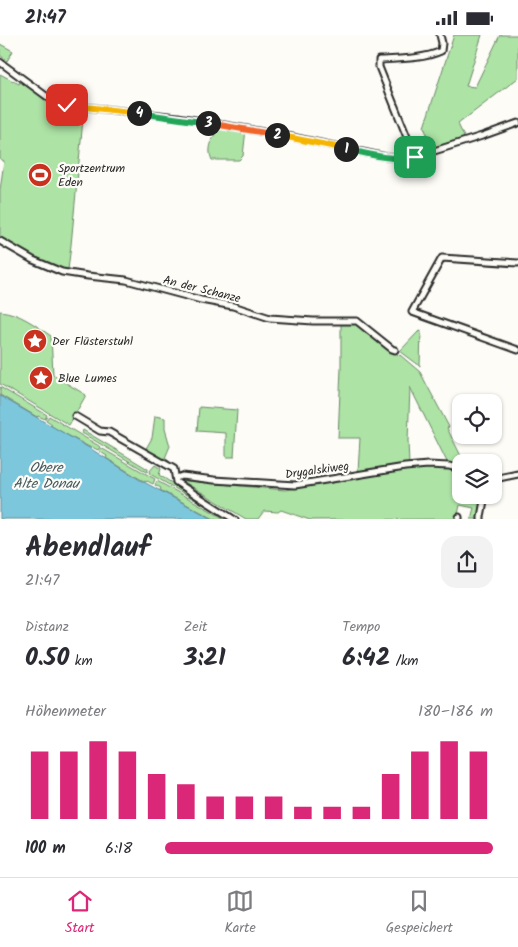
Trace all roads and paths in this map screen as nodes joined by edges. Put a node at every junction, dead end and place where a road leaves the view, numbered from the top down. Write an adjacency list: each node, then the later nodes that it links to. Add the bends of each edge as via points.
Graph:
1 (440, 35): 4 (street, via 441,51 436,54 379,60)
2 (0, 61): 4 (street, via 53,101 67,105 178,117 386,157)
3 (518, 123): 4 (street)
4 (415, 157)
5 (0, 241): 7 (street, An der Schanze, via 62,272 126,280 270,318 357,321)
6 (518, 263): 8 (street, via 442,258 412,312)
7 (395, 350)
8 (518, 350)
9 (75, 416): 12 (street, via 174,469)
10 (452, 467): 12 (street, Drygalskiweg, via 405,467 295,485)
11 (518, 474): 13 (street)
12 (176, 477): 15 (street, via 176,482)
13 (502, 477)
14 (484, 504): 16 (street)
15 (235, 519)
16 (481, 519)

